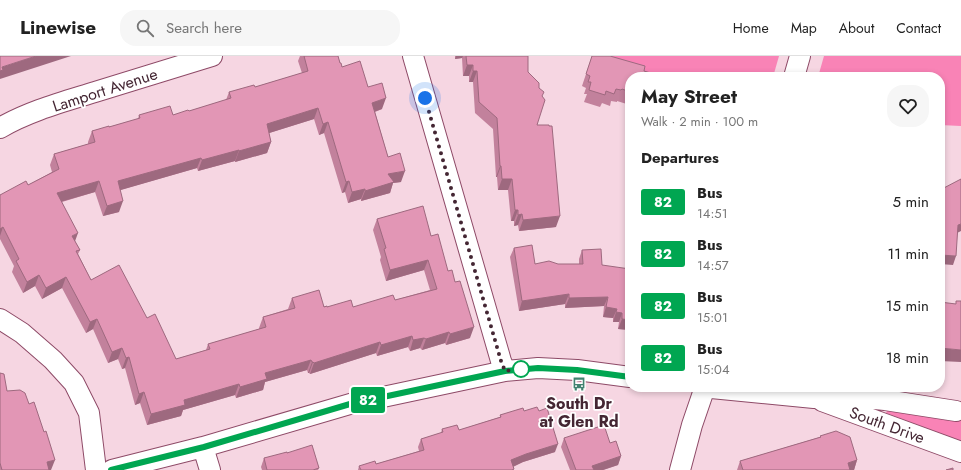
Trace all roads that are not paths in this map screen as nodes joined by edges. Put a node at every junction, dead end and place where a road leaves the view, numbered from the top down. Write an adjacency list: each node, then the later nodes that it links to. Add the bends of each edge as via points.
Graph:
1 (212, 56): 5 (street, Lamport Avenue, via 59,104)
2 (413, 56): 7 (street)
3 (800, 56): 4 (street)
4 (795, 72)
5 (0, 128)
6 (0, 319): 15 (street, via 22,333 53,360 74,383 89,413)
7 (505, 371): 8 (street, via 538,368); 13 (street, via 350,404)
8 (625, 376)
9 (702, 392): 18 (street)
10 (753, 392): 11 (street, South Drive)
11 (814, 398): 12 (street, South Drive, via 844,396); 14 (street, South Drive)
12 (956, 411)
13 (204, 447): 16 (street); 17 (street)
14 (961, 452)
15 (96, 470)
16 (112, 470)
17 (210, 470)
18 (680, 470)

